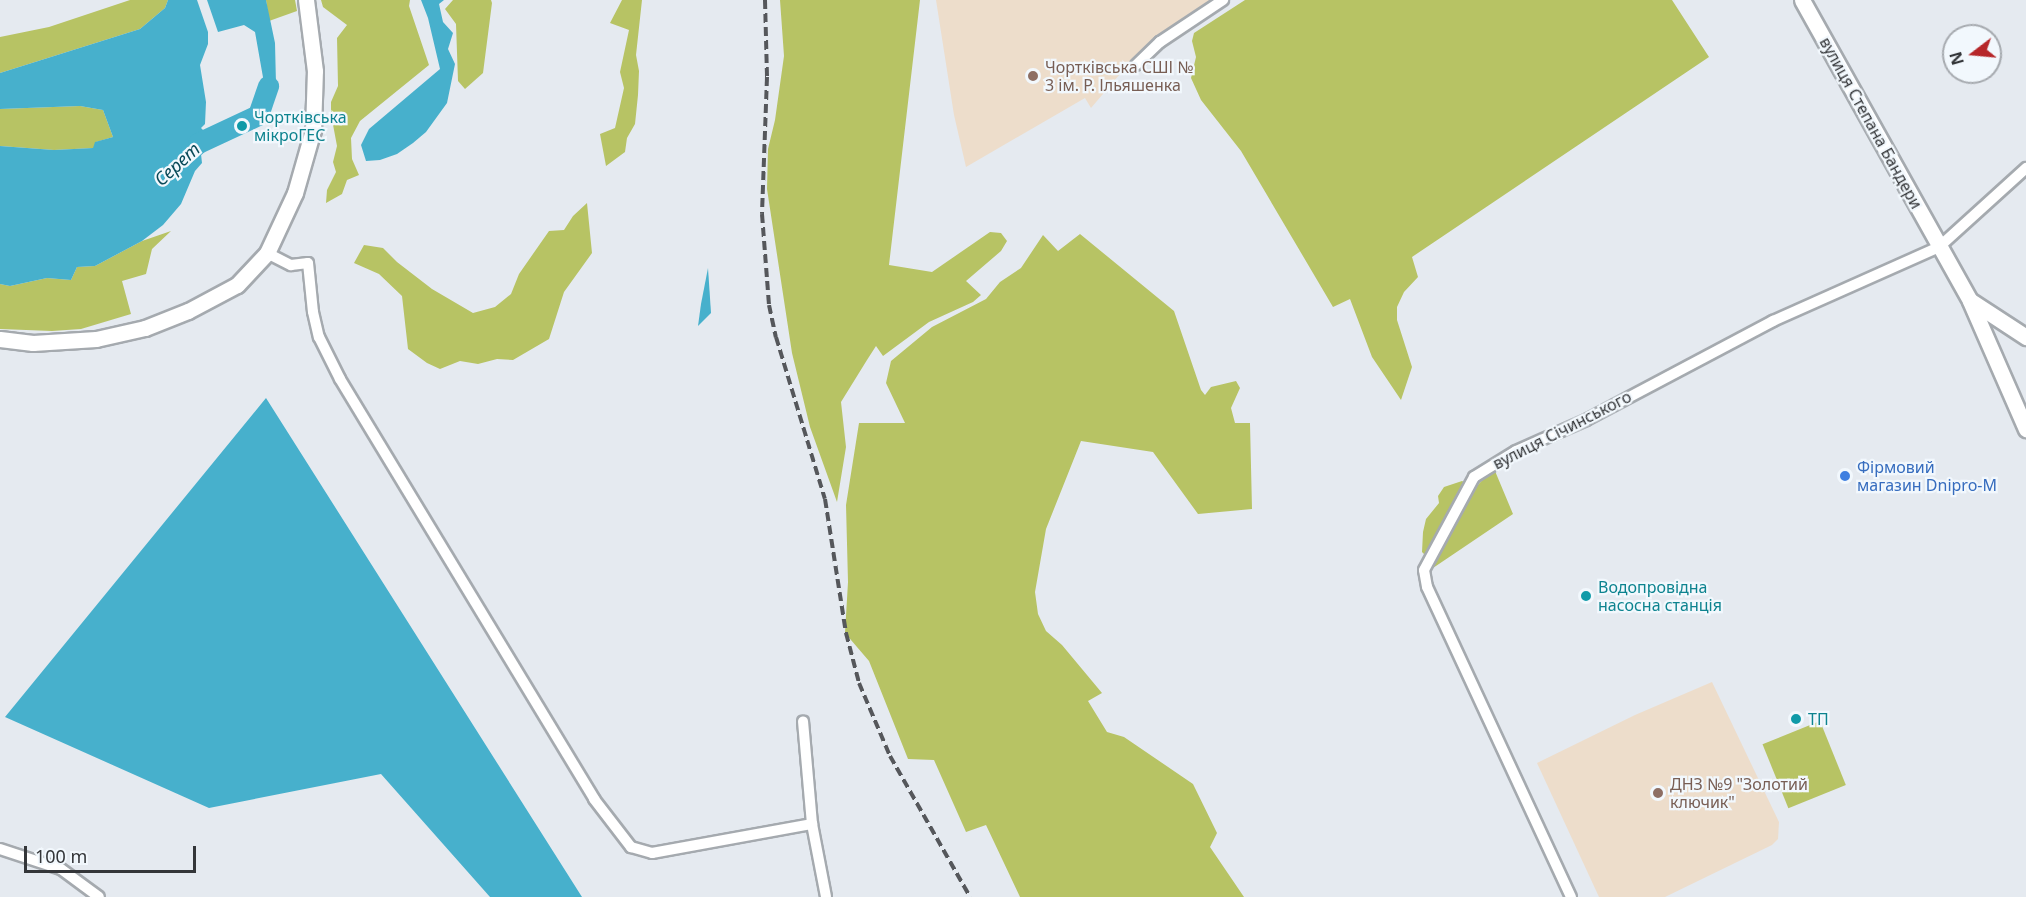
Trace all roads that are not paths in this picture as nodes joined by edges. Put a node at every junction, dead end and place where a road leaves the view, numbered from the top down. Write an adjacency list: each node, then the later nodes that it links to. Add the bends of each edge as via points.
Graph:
1 (306, 0): 7 (street, via 315,71 313,130 295,193)
2 (1223, 0): 4 (street, via 1160,42)
3 (1802, 0): 6 (street, вулиця Степана Бандери)
4 (1136, 65)
5 (2026, 168): 6 (street)
6 (1940, 247): 8 (street, вулиця Степана Бандери); 17 (street, вулиця Січинського, via 1773,321 1586,420 1516,451 1474,477 1424,570 1427,587)
7 (267, 253): 10 (street, via 237,285 145,328 96,339 33,343); 13 (street, via 291,265 308,263 319,337 340,379 594,799 631,847 652,853)
8 (1970, 301): 9 (street); 11 (street, вулиця Степана Бандери)
9 (2026, 337)
10 (0, 339)
11 (2026, 429)
12 (803, 721): 13 (street)
13 (812, 824): 16 (street)
14 (0, 849): 15 (street, via 61,869)
15 (99, 897)
16 (826, 897)
17 (1571, 897)

